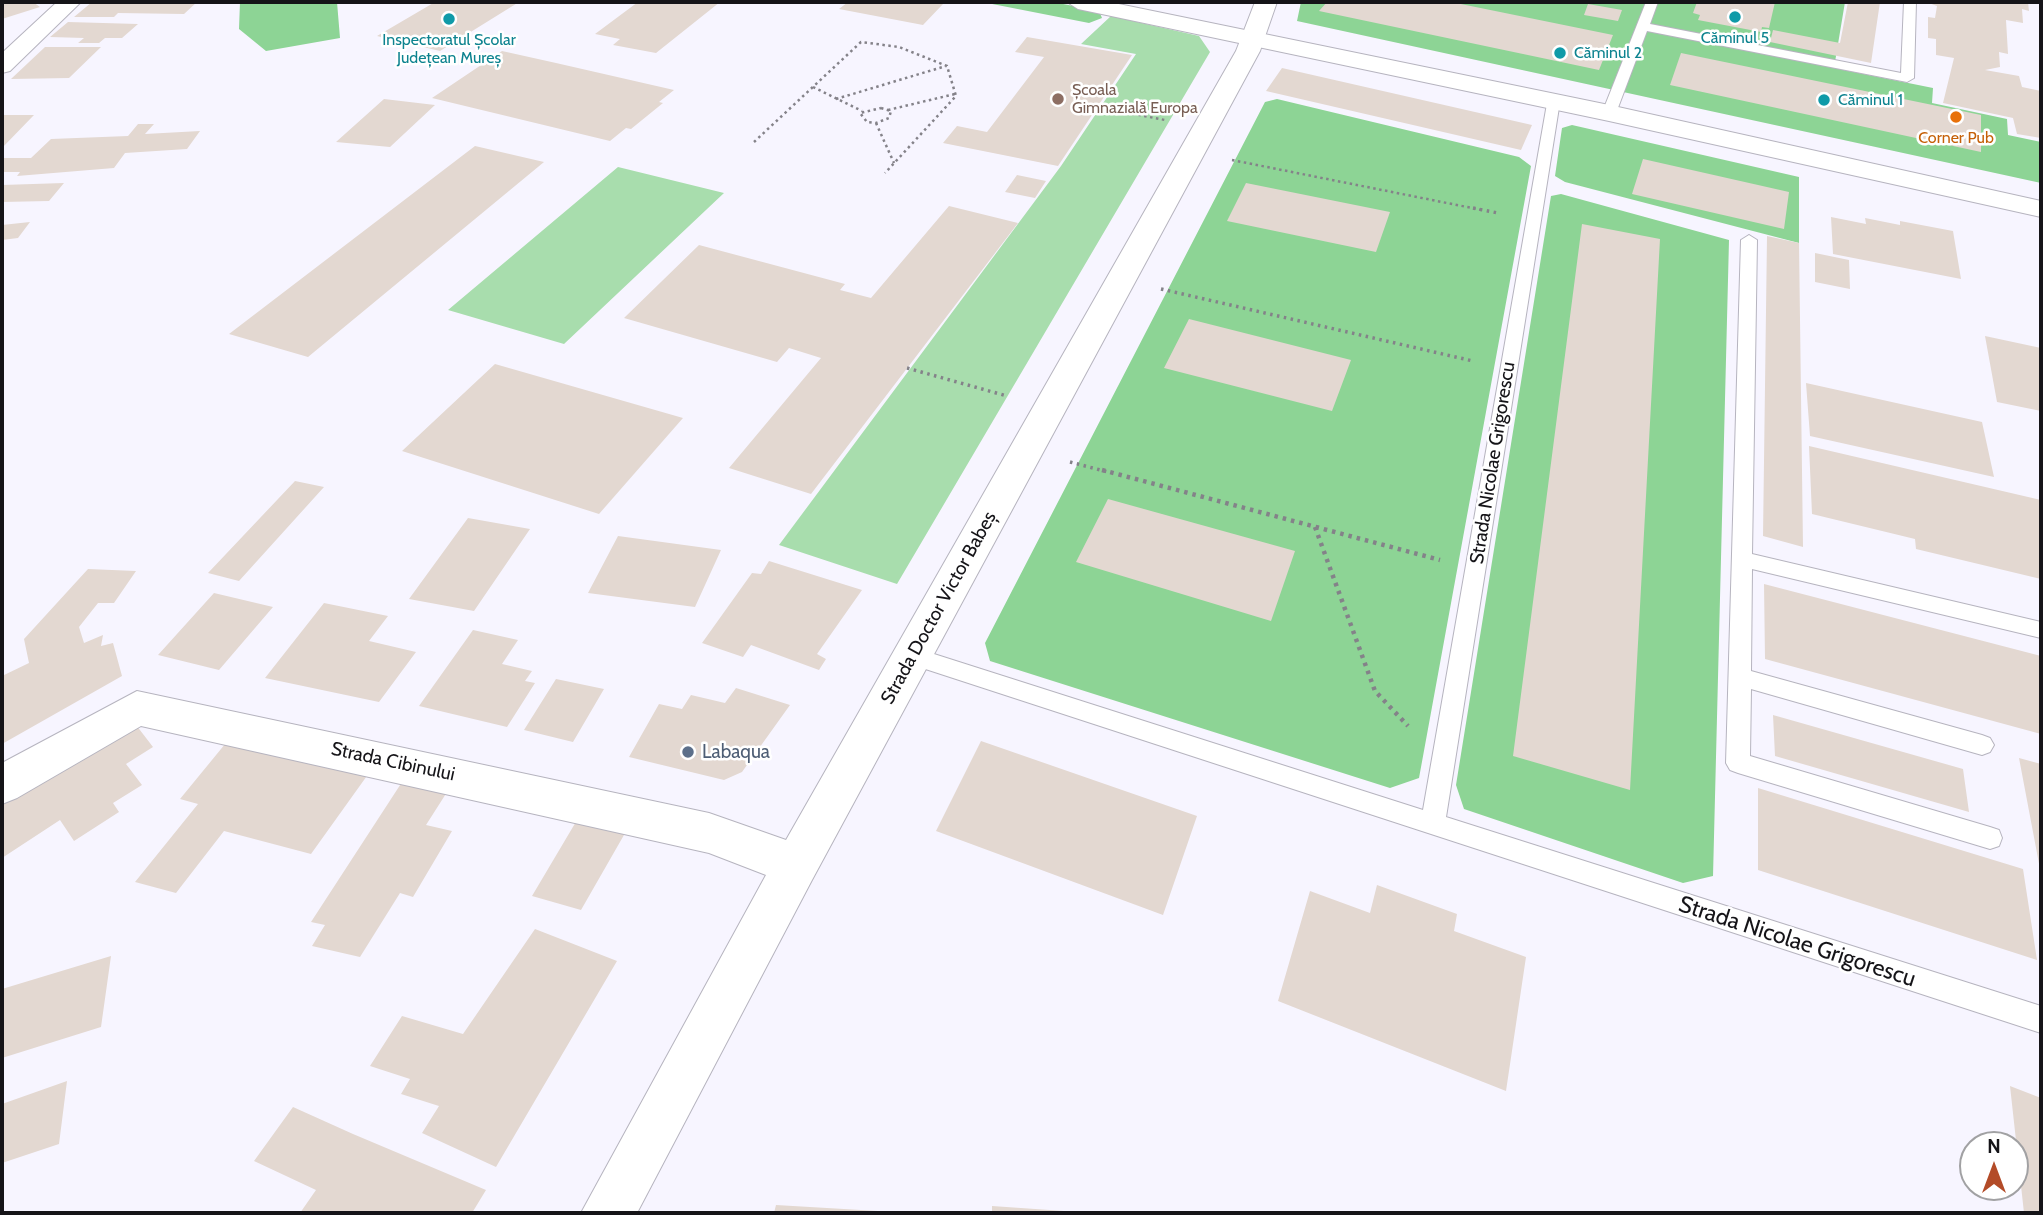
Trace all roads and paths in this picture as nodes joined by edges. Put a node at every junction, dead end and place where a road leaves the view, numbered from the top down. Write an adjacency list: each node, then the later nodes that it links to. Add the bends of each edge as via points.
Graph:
1 (70, 2): 8 (street)
2 (1078, 2): 7 (street)
3 (1266, 2): 7 (street, Strada Doctor Victor Babeș)
4 (1652, 2): 6 (lane)
5 (1910, 2): 6 (lane, via 1907,78)
6 (1644, 27): 17 (lane)
7 (1255, 39): 13 (street); 36 (street, Strada Doctor Victor Babeș)
8 (2, 66)
9 (947, 66): 10 (path, via 899,47 861,42); 11 (path); 12 (path)
10 (813, 87): 12 (path); 20 (path)
11 (955, 94): 15 (path); 22 (path)
12 (836, 99): 16 (path)
13 (1553, 102): 17 (street); 25 (lane, Strada Nicolae Grigorescu)
14 (1097, 107): 18 (path)
15 (887, 110): 16 (path); 19 (path, via 891,111 889,118)
16 (863, 111): 19 (path, via 862,117)
17 (1609, 113): 24 (street)
18 (1168, 121)
19 (876, 123): 22 (path)
20 (754, 142)
21 (1226, 159): 25 (path)
22 (894, 163): 23 (path)
23 (885, 173)
24 (2041, 209)
25 (1534, 220): 29 (lane, Strada Nicolae Grigorescu)
26 (1749, 240): 33 (lane)
27 (1158, 288): 29 (path)
28 (907, 368): 30 (path)
29 (1508, 369): 34 (lane, Strada Nicolae Grigorescu)
30 (1018, 399)
31 (1065, 461): 32 (path)
32 (1315, 527): 34 (path); 39 (path, via 1375,691)
33 (1741, 559): 35 (lane); 37 (lane)
34 (1475, 569): 39 (lane, Strada Nicolae Grigorescu)
35 (2041, 630)
36 (912, 656): 41 (lane, Strada Nicolae Grigorescu); 43 (street, Strada Doctor Victor Babeș)
37 (1739, 677): 38 (lane); 42 (lane, via 1738,763)
38 (1982, 745)
39 (1442, 764): 41 (lane, Strada Nicolae Grigorescu)
40 (2, 785): 43 (street, Strada Cibinului, via 137,708 709,833)
41 (1433, 825): 44 (lane, Strada Nicolae Grigorescu)
42 (1990, 838)
43 (796, 865): 45 (street, Strada Doctor Victor Babeș)
44 (2041, 1020)
45 (608, 1213)

